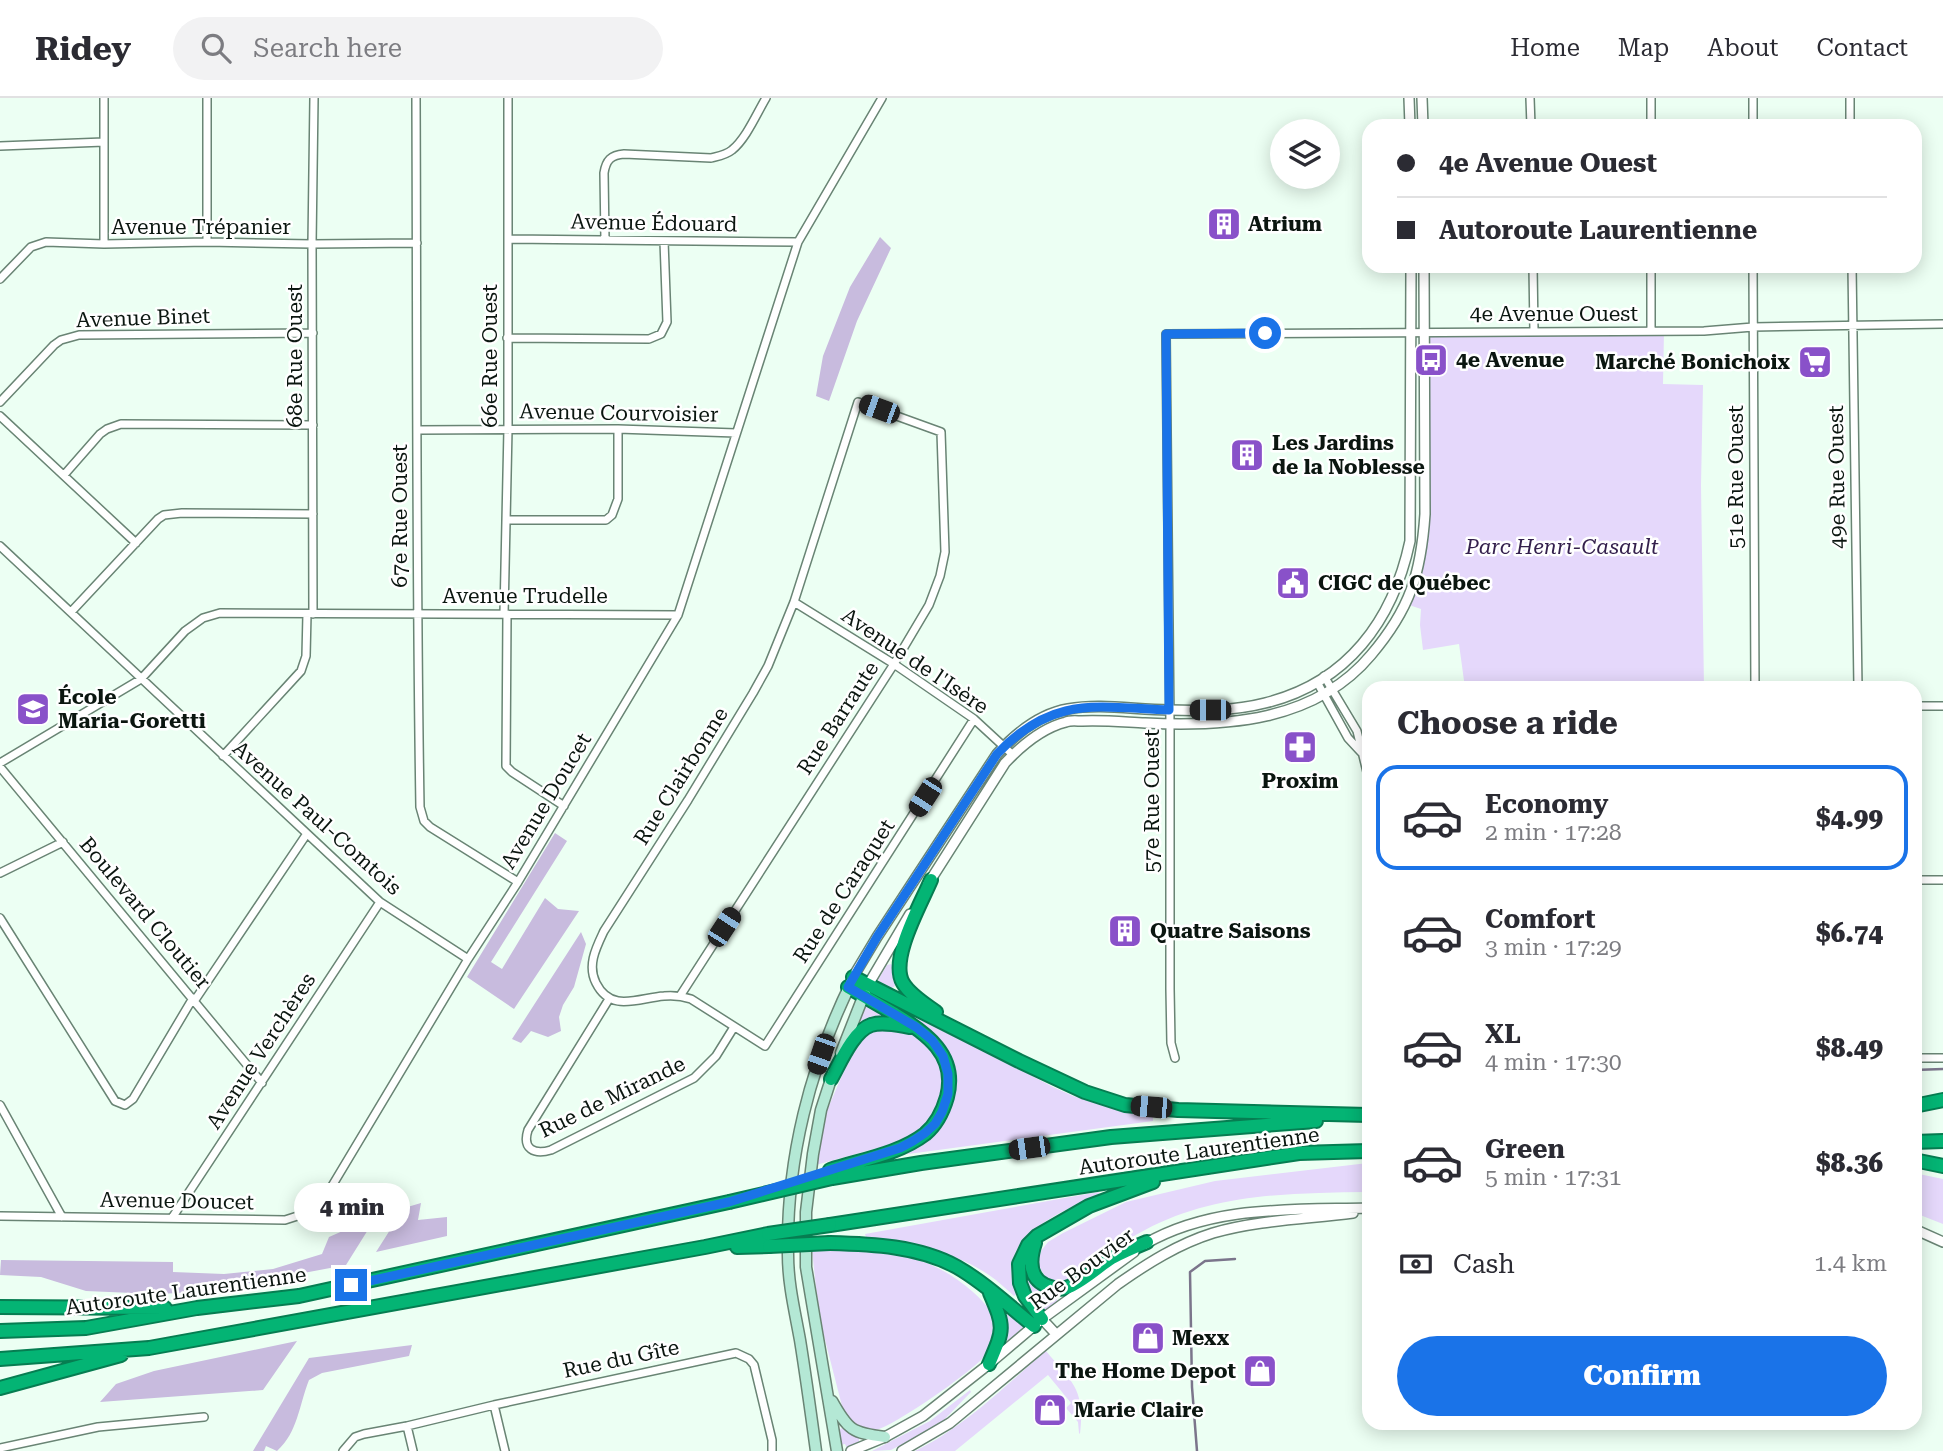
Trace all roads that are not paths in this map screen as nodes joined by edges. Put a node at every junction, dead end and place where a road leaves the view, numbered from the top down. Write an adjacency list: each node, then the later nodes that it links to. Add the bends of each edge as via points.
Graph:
1 (104, 98): 20 (street)
2 (207, 98): 25 (street)
3 (314, 98): 29 (street, 68e Rue Ouest)
4 (416, 98): 26 (street, 67e Rue Ouest)
5 (508, 98): 22 (street, 66e Rue Ouest)
6 (766, 98): 23 (street, via 739,143 723,156 624,154 610,158 604,173)
7 (882, 98): 27 (street, Avenue Doucet)
8 (1409, 98): 14 (street)
9 (1422, 98): 15 (street)
10 (1530, 98): 16 (street)
11 (1651, 98): 17 (street)
12 (1753, 98): 18 (street)
13 (1850, 98): 19 (street)
14 (1409, 119)
15 (1423, 119)
16 (1531, 119)
17 (1651, 119)
18 (1753, 119)
19 (1850, 119)
20 (103, 142): 21 (street); 28 (street)
21 (0, 146)
22 (509, 239): 23 (street, Avenue Édouard); 46 (street, 66e Rue Ouest)
23 (605, 240): 24 (street, Avenue Édouard)
24 (664, 241): 27 (street, Avenue Édouard); 46 (street, via 667,322 661,334 649,339)
25 (208, 242): 28 (street, Avenue Trépanier); 29 (street, Avenue Trépanier)
26 (417, 243): 29 (street, Avenue Trépanier); 52 (street, 67e Rue Ouest)
27 (797, 243): 54 (street, Avenue Doucet)
28 (104, 244): 36 (street, Avenue Trépanier, via 46,242 31,247)
29 (312, 244): 42 (street, 68e Rue Ouest)
30 (1411, 273): 43 (street)
31 (1424, 273): 44 (street)
32 (1533, 273): 41 (street)
33 (1651, 273): 40 (street)
34 (1753, 273): 39 (street, 51e Rue Ouest)
35 (1852, 273): 38 (street, 49e Rue Ouest)
36 (0, 279)
37 (1943, 324): 38 (street, 4e Avenue Ouest)
38 (1852, 326): 39 (street, 4e Avenue Ouest); 70 (street, 49e Rue Ouest)
39 (1753, 327): 40 (street, 4e Avenue Ouest); 69 (street, 51e Rue Ouest)
40 (1651, 331): 41 (street, 4e Avenue Ouest)
41 (1534, 332): 44 (street, 4e Avenue Ouest)
42 (313, 333): 47 (street, Avenue Binet, via 79,335 54,345); 49 (street, 68e Rue Ouest)
43 (1412, 333): 44 (street, 4e Avenue Ouest); 45 (street, 4e Avenue Ouest); 68 (street, via 1411,521 1405,565 1377,626)
44 (1425, 333): 71 (street, via 1425,514 1417,573 1388,635 1364,664)
45 (1166, 334): 75 (street, 57e Rue Ouest)
46 (507, 338): 50 (street, 66e Rue Ouest)
47 (0, 402)
48 (0, 416): 55 (street)
49 (313, 425): 55 (street, via 121,424 100,434); 56 (street, 68e Rue Ouest)
50 (508, 429): 51 (street, Avenue Courvoisier); 52 (street, Avenue Courvoisier); 57 (street, 66e Rue Ouest)
51 (618, 429): 54 (street, Avenue Courvoisier); 57 (street, via 618,499 606,520)
52 (418, 430): 62 (street, 67e Rue Ouest)
53 (941, 432): 60 (street, Rue Clairbonne, via 858,402); 66 (street, Rue Barraute, via 945,552 929,605)
54 (736, 433): 65 (street, Avenue Doucet)
55 (64, 475): 58 (street)
56 (313, 514): 58 (street, via 172,513 158,519); 63 (street, 68e Rue Ouest)
57 (506, 520): 64 (street, 66e Rue Ouest)
58 (136, 543): 61 (street)
59 (0, 546): 61 (street, Avenue Paul-Comtois)
60 (794, 602): 66 (street, Avenue de l'Isère); 99 (street, Rue Clairbonne, via 753,693 595,949 594,978)
61 (71, 612): 67 (street, Avenue Paul-Comtois)
62 (417, 613): 63 (street, Avenue Trudelle); 64 (street, Avenue Trudelle); 91 (street, 67e Rue Ouest, via 421,814 430,827)
63 (310, 614): 67 (street, Avenue Trudelle, via 236,612 203,618); 82 (street, 68e Rue Ouest, via 301,671)
64 (505, 614): 65 (street, Avenue Trudelle); 84 (street, 66e Rue Ouest, via 506,766)
65 (678, 615): 84 (street, Avenue Doucet)
66 (894, 664): 76 (street, Avenue de l'Isère); 97 (street, Rue Barraute)
67 (141, 679): 82 (street, Avenue Paul-Comtois); 83 (street, Avenue Trudelle)
68 (1321, 679): 71 (street); 72 (street); 75 (street, via 1292,694 1248,707)
69 (1755, 681)
70 (1858, 681)
71 (1333, 689): 72 (street); 78 (street)
72 (1323, 695): 77 (street, via 1292,710 1252,720); 80 (street, via 1348,738)
73 (1922, 706): 74 (street)
74 (1943, 706)
75 (1169, 710): 77 (street, 57e Rue Ouest); 79 (street, via 1067,709 1027,726)
76 (974, 719): 79 (street, Avenue de l'Isère); 100 (street, Rue de Caraquet, via 765,1046)
77 (1170, 724): 81 (street, via 1066,721); 103 (street, 57e Rue Ouest, via 1170,989)
78 (1362, 744)
79 (1004, 746): 81 (street, Avenue de l'Isère); 95 (street)
80 (1362, 749)
81 (1013, 754): 88 (street)
82 (223, 755): 85 (street, Avenue Paul-Comtois)
83 (0, 765): 86 (street, Boulevard Cloutier)
84 (564, 806): 91 (street, Avenue Doucet)
85 (306, 835): 92 (street, Avenue Paul-Comtois); 98 (street)
86 (63, 842): 87 (street); 98 (street, Boulevard Cloutier)
87 (0, 873)
88 (931, 880): 96 (street); 102 (highway, via 898,969 903,983 918,999)
89 (1922, 880): 90 (street)
90 (1943, 880)
91 (518, 882): 94 (street, Avenue Doucet)
92 (380, 902): 94 (street, Avenue Paul-Comtois); 107 (street, Avenue Verchères)
93 (0, 918): 98 (street, via 115,1101 125,1105 133,1099)
94 (468, 959): 126 (street, Avenue Doucet, via 313,1211 285,1220)
95 (851, 982): 96 (highway); 153 (main road, via 813,1077 793,1164 789,1209 792,1298)
96 (866, 990): 101 (highway); 102 (highway); 106 (main road)
97 (680, 996): 99 (street, via 627,1002); 100 (street)
98 (194, 999): 107 (street, Boulevard Cloutier)
99 (609, 999): 100 (street, Rue de Mirande, via 528,1130 531,1150 551,1150 694,1078 716,1056)
100 (734, 1027)
101 (916, 1027): 106 (highway, via 872,1024 856,1035); 121 (highway, via 943,1056 948,1094 942,1112 925,1133 900,1148)
102 (967, 1034): 113 (highway, via 1086,1092 1125,1105)
103 (1175, 1058)
104 (1922, 1058): 105 (street)
105 (1943, 1058)
106 (831, 1079): 143 (main road, via 819,1121 806,1212 806,1267)
107 (262, 1083): 126 (street, Avenue Verchères)
108 (1943, 1100): 110 (highway)
109 (0, 1105): 125 (street)
110 (1922, 1105)
111 (1922, 1107): 112 (highway)
112 (1943, 1108)
113 (1362, 1116)
114 (1362, 1116): 121 (highway, Autoroute Laurentienne, via 1111,1136)
115 (1943, 1141): 116 (highway)
116 (1922, 1142)
117 (1362, 1151): 120 (highway, Autoroute Laurentienne, via 1299,1153)
118 (1922, 1162): 119 (highway)
119 (1943, 1166)
120 (1178, 1172): 128 (highway, via 1089,1206); 129 (highway, Autoroute Laurentienne, bridge, via 830,1225)
121 (831, 1174): 134 (highway, Autoroute Laurentienne, bridge, via 734,1201 299,1296)
122 (1362, 1210): 130 (street, Rue Bouvier, via 1265,1210 1212,1217)
123 (1362, 1211): 137 (street, Rue Bouvier, via 1260,1224 1194,1241 1145,1265)
124 (0, 1216): 125 (street, Avenue Doucet)
125 (62, 1217): 126 (street, Avenue Doucet)
126 (172, 1218)
127 (1922, 1233): 131 (street)
128 (1037, 1236): 130 (highway, via 1031,1268 1035,1278 1054,1289 1067,1287); 135 (highway, via 1019,1264 1020,1283)
129 (768, 1240): 132 (highway, bridge, via 898,1248 955,1266); 139 (highway, Autoroute Laurentienne, via 705,1247)
130 (1147, 1242): 135 (street, Rue Bouvier)
131 (1943, 1242)
132 (989, 1289): 135 (highway); 141 (highway, via 1002,1324)
133 (0, 1307): 134 (highway)
134 (197, 1308): 136 (highway, Autoroute Laurentienne, via 86,1328)
135 (1038, 1323): 137 (street); 138 (street); 141 (street, Rue Bouvier)
136 (0, 1331)
137 (1056, 1334): 138 (street, Rue Bouvier)
138 (1048, 1341): 156 (street, Rue Bouvier, via 950,1423)
139 (149, 1348): 140 (highway, Autoroute Laurentienne); 142 (highway)
140 (0, 1359)
141 (989, 1364): 147 (street, Rue Bouvier, via 923,1416)
142 (0, 1388)
143 (828, 1394): 147 (main road, via 853,1430); 154 (main road)
144 (494, 1405): 146 (street, Rue du Gîte); 151 (street); 152 (street, Rue du Gîte, via 736,1353 754,1365)
145 (204, 1417): 148 (street, via 98,1427)
146 (407, 1426): 149 (street, Rue du Gîte, via 355,1437); 150 (street)
147 (885, 1437): 155 (street, Rue Bouvier)
148 (0, 1448)
149 (343, 1451)
150 (412, 1451)
151 (505, 1451)
152 (772, 1451)
153 (816, 1451)
154 (837, 1451)
155 (851, 1451)
156 (902, 1451)

